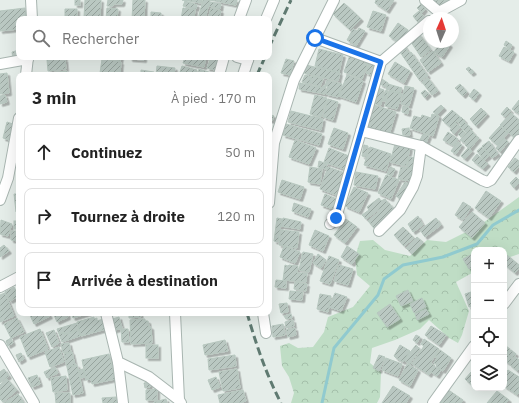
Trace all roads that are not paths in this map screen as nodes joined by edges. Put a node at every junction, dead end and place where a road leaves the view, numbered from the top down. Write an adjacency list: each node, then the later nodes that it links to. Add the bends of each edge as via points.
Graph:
1 (30, 0): 9 (street)
2 (246, 0): 10 (street)
3 (274, 0): 11 (street)
4 (334, 0): 13 (street)
5 (425, 0): 7 (street)
6 (461, 0): 8 (street)
7 (434, 12)
8 (441, 12)
9 (32, 16)
10 (240, 16)
11 (267, 16)
12 (423, 26): 18 (street)
13 (315, 38): 18 (street); 27 (street, via 294,80 274,143)
14 (19, 60): 19 (street)
15 (28, 60): 20 (street)
16 (223, 60): 21 (street)
17 (248, 60): 22 (street)
18 (381, 62): 23 (street)
19 (0, 64)
20 (26, 72)
21 (220, 72)
22 (244, 72)
23 (361, 131): 26 (street); 29 (street, via 336,218)
24 (16, 134): 28 (street, via 8,178)
25 (519, 140): 26 (street, via 486,182)
26 (421, 146): 30 (street, via 413,188 400,210)
27 (272, 167)
28 (0, 200)
29 (330, 224)
30 (379, 231)
31 (16, 279): 33 (street)
32 (519, 284): 34 (street)
33 (0, 287)
34 (507, 300)
35 (107, 316): 41 (street)
36 (175, 316): 42 (street)
37 (263, 316): 38 (street)
38 (266, 333)
39 (0, 345): 43 (street)
40 (471, 350): 45 (street)
41 (118, 362): 42 (street, via 149,377); 44 (street)
42 (180, 402)
43 (34, 403)
44 (123, 403)
45 (433, 403)

